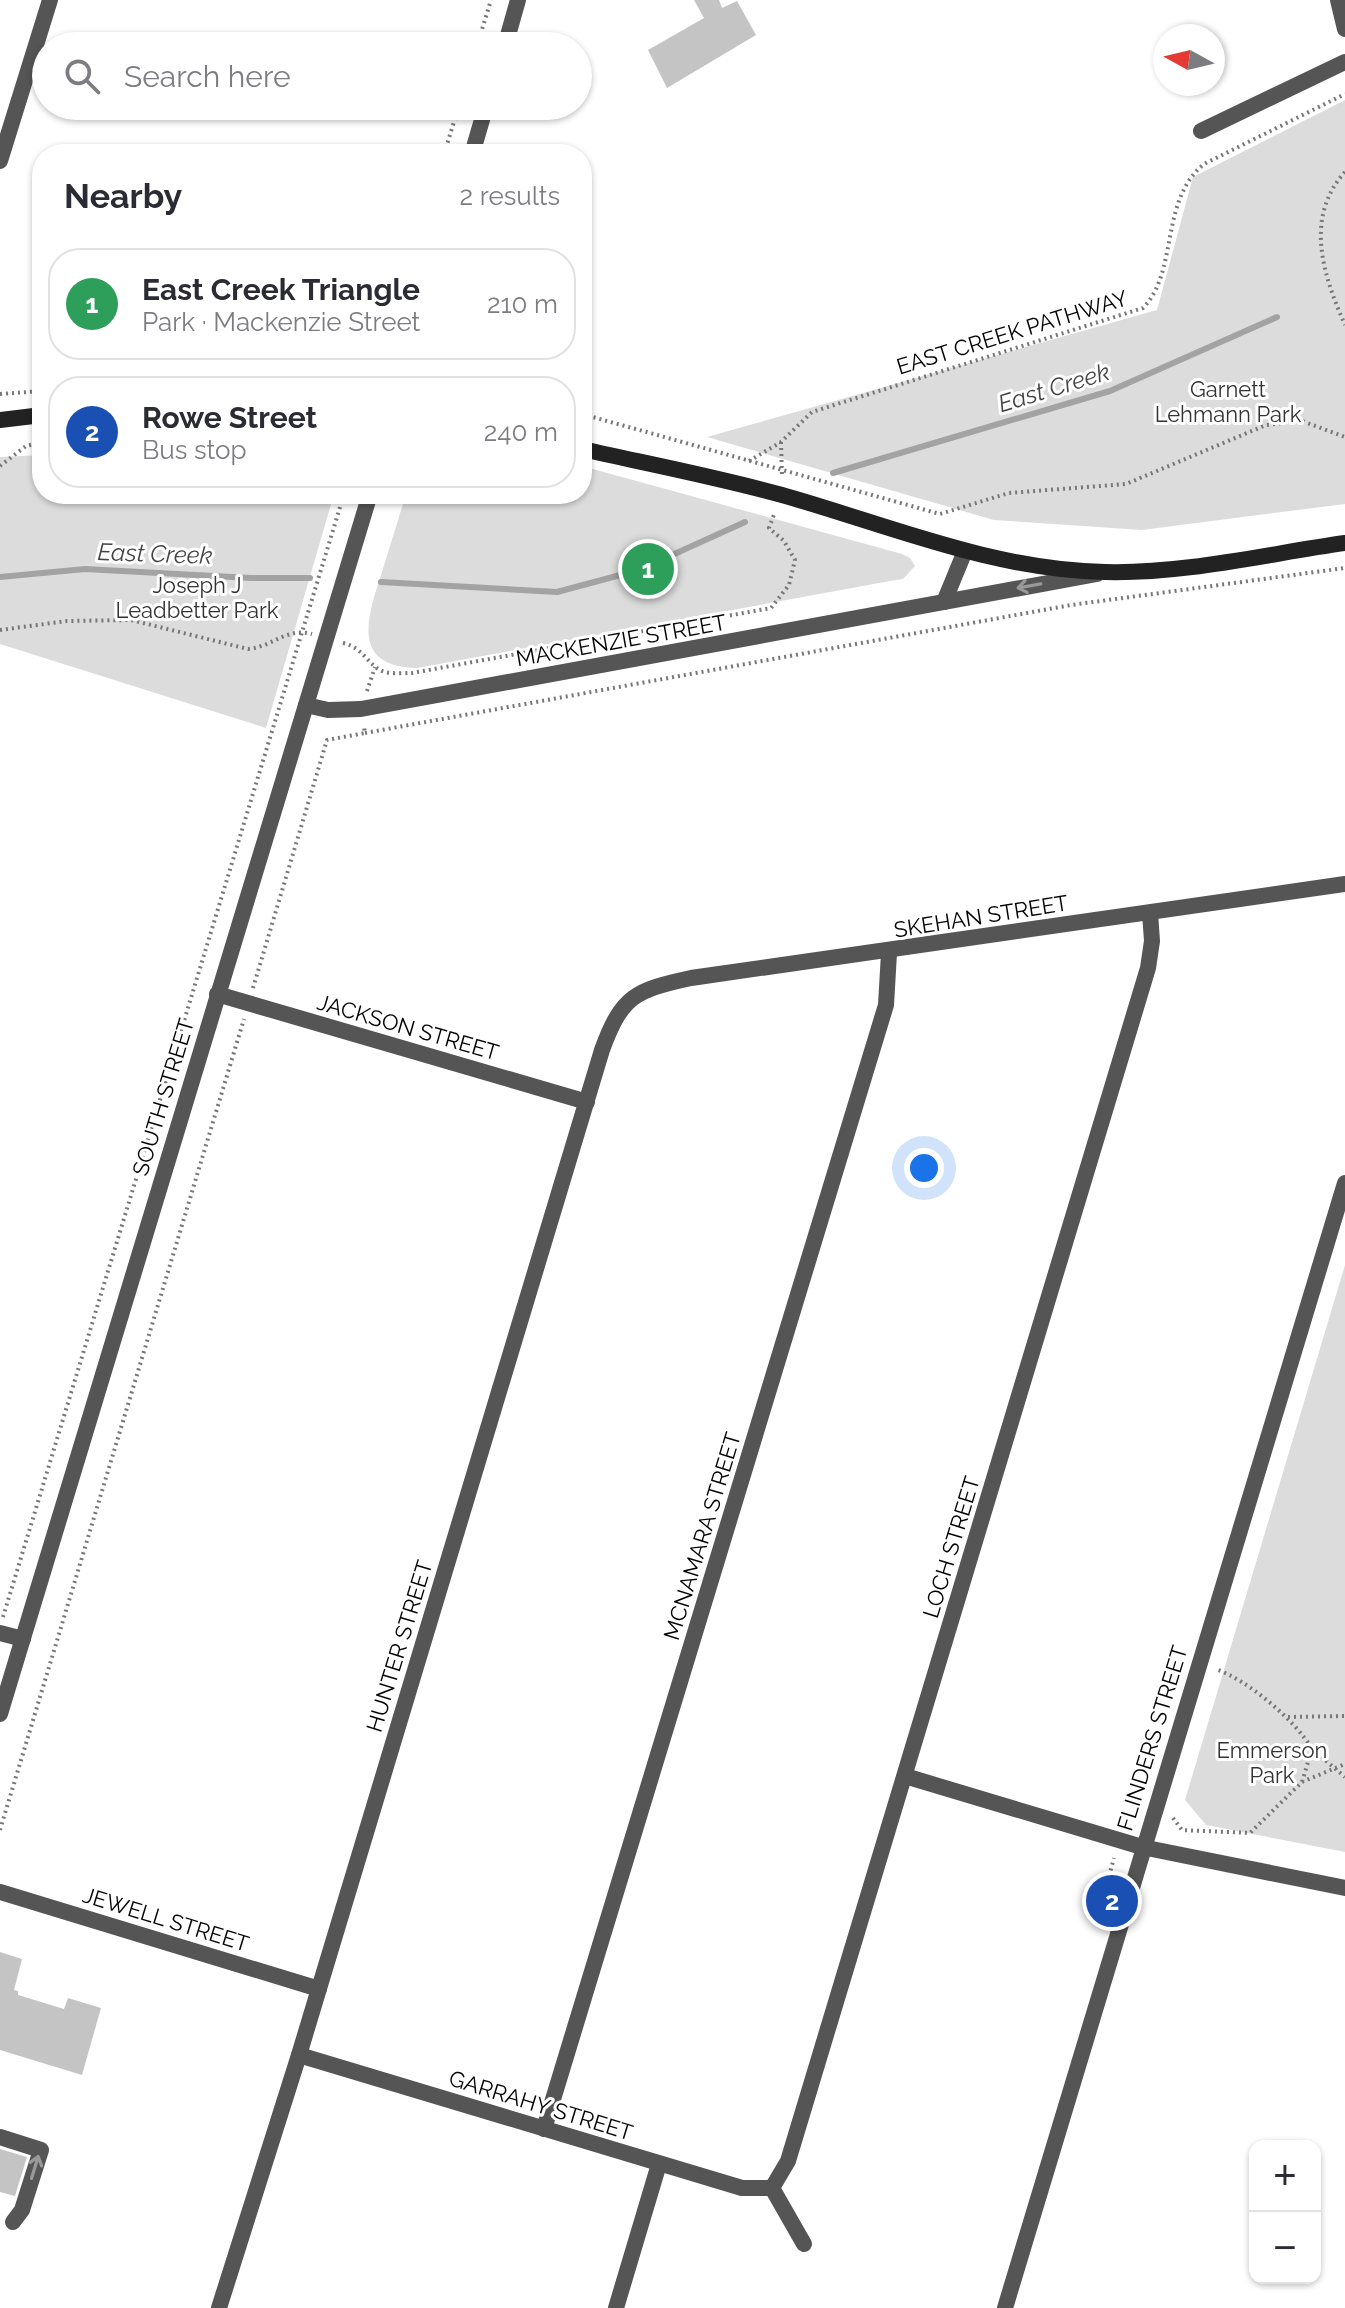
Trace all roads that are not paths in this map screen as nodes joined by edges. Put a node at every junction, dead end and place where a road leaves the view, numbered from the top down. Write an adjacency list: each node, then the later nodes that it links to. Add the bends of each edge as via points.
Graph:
1 (50, 0): 5 (street)
2 (518, 0): 6 (street)
3 (1338, 0): 4 (street)
4 (1345, 29)
5 (40, 32)
6 (509, 32)
7 (32, 58): 12 (street)
8 (1345, 62): 10 (street)
9 (482, 120): 11 (street)
10 (1201, 131)
11 (475, 144)
12 (0, 161)
13 (32, 416): 14 (main road)
14 (0, 420)
15 (592, 451): 18 (main road, MACKENZIE STREET, via 780,495)
16 (367, 504): 21 (street, SOUTH STREET)
17 (1345, 543): 19 (main road, MACKENZIE STREET)
18 (965, 551): 19 (main road, MACKENZIE STREET, via 1032,566); 20 (street)
19 (1106, 572): 20 (street, MACKENZIE STREET, one-way to 20)
20 (944, 602): 21 (street, MACKENZIE STREET, via 361,709)
21 (306, 705): 25 (street, SOUTH STREET)
22 (1345, 884): 23 (street, SKEHAN STREET)
23 (1150, 913): 24 (street, SKEHAN STREET); 32 (street, LOCH STREET, via 1148,968)
24 (889, 953): 26 (street, SKEHAN STREET, via 691,978 645,988); 38 (street, MCNAMARA STREET, via 886,1005)
25 (217, 994): 27 (street, JACKSON STREET); 30 (street, SOUTH STREET)
26 (627, 1000): 27 (street, HUNTER STREET, via 613,1021)
27 (587, 1102): 36 (street, HUNTER STREET)
28 (1345, 1183): 33 (street, FLINDERS STREET)
29 (0, 1633): 30 (street)
30 (23, 1639): 31 (street, SOUTH STREET)
31 (0, 1714)
32 (905, 1776): 33 (street); 41 (street, LOCH STREET, via 788,2161)
33 (1142, 1847): 34 (street); 46 (street, FLINDERS STREET)
34 (1345, 1888)
35 (0, 1892): 36 (street, JEWELL STREET)
36 (319, 1989): 37 (street, HUNTER STREET)
37 (299, 2055): 38 (street, GARRAHY STREET); 44 (street, HUNTER STREET)
38 (544, 2129): 40 (street, GARRAHY STREET)
39 (0, 2137): 42 (street, one-way to 39, via 22,2210 41,2150)
40 (659, 2164): 41 (street, GARRAHY STREET, via 742,2188); 45 (street)
41 (772, 2188): 43 (street)
42 (13, 2222)
43 (804, 2244)
44 (219, 2308)
45 (616, 2308)
46 (1005, 2308)

